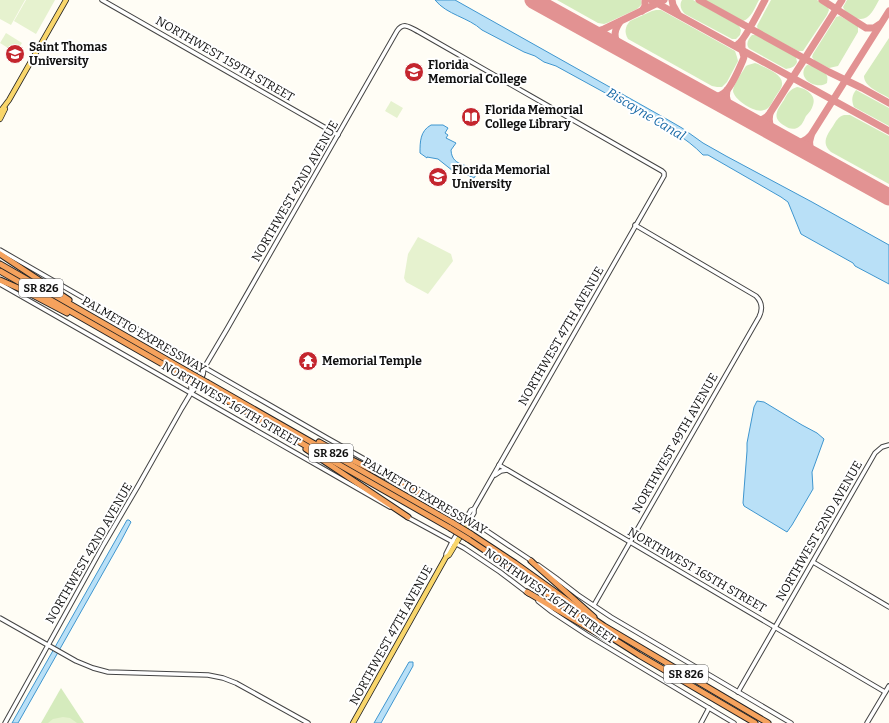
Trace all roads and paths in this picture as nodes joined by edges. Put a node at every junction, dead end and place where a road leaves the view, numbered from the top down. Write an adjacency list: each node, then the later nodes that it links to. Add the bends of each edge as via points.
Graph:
1 (66, 0): 3 (main road)
2 (102, 0): 6 (street, NORTHWEST 159TH STREET)
3 (9, 100): 4 (main road); 5 (main road)
4 (0, 112)
5 (0, 119)
6 (338, 135): 7 (street, NORTHWEST 42ND AVENUE, via 397,31 408,26); 17 (street, NORTHWEST 42ND AVENUE)
7 (664, 173): 8 (street, NORTHWEST 47TH AVENUE)
8 (635, 225): 24 (street, NORTHWEST 47TH AVENUE); 33 (street, NORTHWEST 49TH AVENUE, via 756,296 761,302 761,310)
9 (0, 250): 17 (street, NORTHWEST 167TH STREET)
10 (0, 254): 15 (highway)
11 (0, 264): 15 (highway, PALMETTO EXPRESSWAY / SR 826)
12 (0, 271): 16 (highway, PALMETTO EXPRESSWAY / SR 826)
13 (0, 280): 16 (highway)
14 (0, 284): 20 (street, NORTHWEST 167TH STREET)
15 (82, 311): 18 (highway, PALMETTO EXPRESSWAY / SR 826)
16 (95, 325): 18 (highway, PALMETTO EXPRESSWAY / SR 826)
17 (204, 368): 20 (street, NORTHWEST 42ND AVENUE, via 204,373); 27 (street, NORTHWEST 167TH STREET)
18 (189, 375): 19 (highway, PALMETTO EXPRESSWAY / SR 826, bridge)
19 (207, 385): 21 (highway, PALMETTO EXPRESSWAY / SR 826); 22 (highway, PALMETTO EXPRESSWAY / SR 826)
20 (191, 393): 28 (street, NORTHWEST 167TH STREET); 42 (street, NORTHWEST 42ND AVENUE)
21 (290, 430): 27 (highway); 30 (highway, PALMETTO EXPRESSWAY / SR 826)
22 (292, 437): 28 (highway, via 307,450); 30 (highway, PALMETTO EXPRESSWAY / SR 826)
23 (887, 445): 35 (street, NORTHWEST 52ND AVENUE, via 875,453)
24 (499, 465): 25 (street, NORTHWEST 165TH STREET); 26 (street, NORTHWEST 47TH AVENUE)
25 (508, 470): 26 (street, via 501,470); 33 (street, NORTHWEST 165TH STREET)
26 (492, 477): 29 (street, NORTHWEST 47TH AVENUE, via 474,513)
27 (440, 503): 29 (street, NORTHWEST 167TH STREET)
28 (408, 517): 32 (street, NORTHWEST 167TH STREET)
29 (468, 519): 32 (main road, NORTHWEST 47TH AVENUE); 34 (street, NORTHWEST 167TH STREET)
30 (452, 526): 31 (highway, PALMETTO EXPRESSWAY / SR 826, bridge)
31 (470, 537): 40 (highway, PALMETTO EXPRESSWAY / SR 826, via 515,563); 43 (highway, PALMETTO EXPRESSWAY / SR 826, via 581,618)
32 (454, 542): 36 (street, NORTHWEST 167TH STREET); 50 (main road, NORTHWEST 47TH AVENUE)
33 (630, 542): 37 (street, NORTHWEST 49TH AVENUE); 41 (street, NORTHWEST 165TH STREET)
34 (531, 561): 37 (street, NORTHWEST 167TH STREET); 40 (highway)
35 (812, 562): 38 (street); 41 (street, NORTHWEST 52ND AVENUE)
36 (527, 592): 43 (highway, via 622,648); 47 (street, NORTHWEST 167TH STREET, via 587,636)
37 (594, 606): 45 (street, NORTHWEST 167TH STREET)
38 (889, 607)
39 (0, 618): 42 (street)
40 (604, 626): 54 (highway, PALMETTO EXPRESSWAY / SR 826)
41 (775, 627): 45 (street, NORTHWEST 52ND AVENUE); 46 (street, NORTHWEST 165TH STREET)
42 (48, 645): 48 (street, NORTHWEST 42ND AVENUE); 49 (street, via 76,661 108,672 208,675 223,678)
43 (639, 655): 53 (highway, PALMETTO EXPRESSWAY / SR 826)
44 (889, 686): 46 (street)
45 (738, 692): 55 (street, NORTHWEST 167TH STREET)
46 (885, 692): 56 (street)
47 (709, 708): 51 (street); 52 (street, NORTHWEST 167TH STREET)
48 (5, 723)
49 (308, 723)
50 (353, 723)
51 (701, 723)
52 (734, 723)
53 (755, 723)
54 (768, 723)
55 (791, 723)
56 (867, 723)

